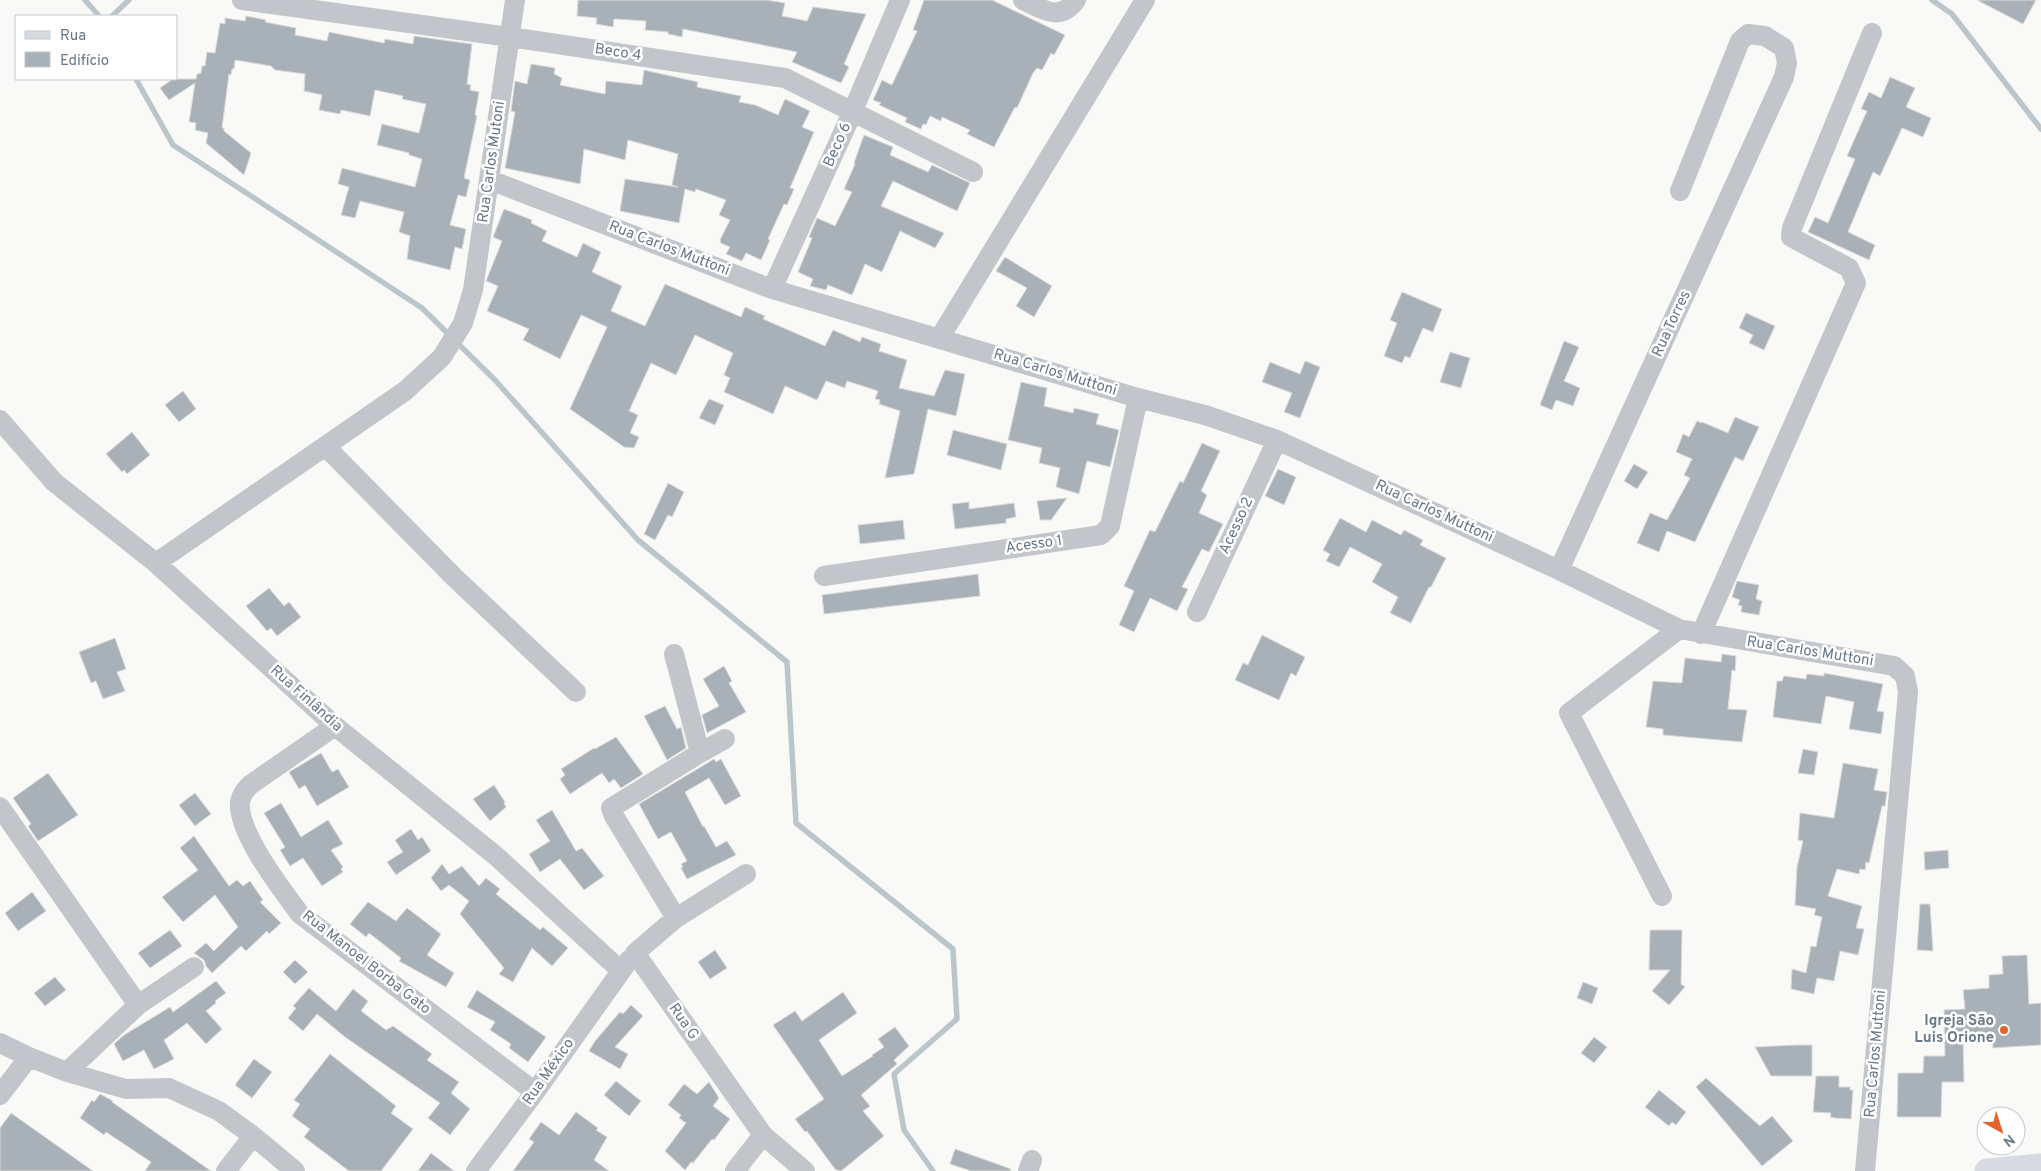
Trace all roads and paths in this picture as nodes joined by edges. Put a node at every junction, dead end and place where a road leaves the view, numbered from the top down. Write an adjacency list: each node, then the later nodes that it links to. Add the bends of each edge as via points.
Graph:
1 (242, 0): 8 (street, Beco 4)
2 (515, 0): 8 (street, Rua Carlos Mutoni)
3 (900, 0): 9 (street, Beco 6)
4 (1023, 0): 5 (street, via 1044,11 1057,13 1069,9)
5 (1076, 0)
6 (1145, 0): 14 (street)
7 (1872, 33): 24 (street, via 1791,237 1849,268 1856,283)
8 (510, 37): 9 (street, Beco 4, via 785,78); 11 (street, Rua Carlos Mutoni)
9 (852, 113): 10 (street, Beco 4); 13 (street, Beco 6)
10 (973, 172)
11 (490, 180): 13 (street, Rua Carlos Muttoni); 18 (street, Rua Carlos Mutoni, via 473,290 463,323 442,357 405,391)
12 (1680, 191): 20 (street, Rua Torres, via 1740,41 1748,34 1765,36 1784,48 1787,62 1784,77)
13 (772, 289): 14 (street, Rua Carlos Muttoni)
14 (939, 339): 15 (street, Rua Carlos Muttoni)
15 (1138, 398): 17 (street, Rua Carlos Muttoni, via 1205,415); 21 (street, Acesso 1, via 1110,526 1101,535)
16 (0, 420): 19 (street, Rua Finlândia, via 54,482)
17 (1277, 440): 20 (street, Rua Carlos Muttoni); 22 (street, Acesso 2)
18 (325, 446): 19 (street, Rua Carlos Mutoni); 26 (street, via 454,577)
19 (156, 563): 27 (street, Rua Finlândia)
20 (1559, 570): 23 (street, Rua Carlos Muttoni)
21 (824, 576)
22 (1197, 612)
23 (1679, 629): 24 (street, Rua Carlos Muttoni); 32 (street, via 1569,713)
24 (1701, 634): 51 (street, Rua Carlos Muttoni, via 1894,666 1905,676 1908,692)
25 (674, 654): 29 (street)
26 (576, 692)
27 (335, 726): 36 (street, Rua Finlândia, via 496,856); 41 (street, Rua Manoel Borba Gato, via 243,793 240,803 250,839 300,914)
28 (725, 740): 29 (street)
29 (700, 753): 33 (street, via 611,808)
30 (0, 807): 37 (street)
31 (746, 874): 33 (street)
32 (1662, 896)
33 (676, 918): 34 (street)
34 (635, 953): 36 (street, Rua México); 43 (street, Rua G)
35 (194, 967): 37 (street)
36 (620, 970): 41 (street, Rua México)
37 (138, 1005): 40 (street)
38 (0, 1043): 39 (street)
39 (29, 1057): 40 (street); 42 (street)
40 (67, 1072): 44 (street, via 126,1089 169,1088 219,1111)
41 (535, 1092): 48 (street, Rua México)
42 (0, 1095)
43 (763, 1135): 49 (street); 50 (street, Rua G)
44 (253, 1136): 46 (street); 47 (street)
45 (2041, 1166): 52 (main road)
46 (226, 1171)
47 (294, 1171)
48 (476, 1171)
49 (736, 1171)
50 (805, 1171)
51 (1865, 1171)
52 (1987, 1171)

